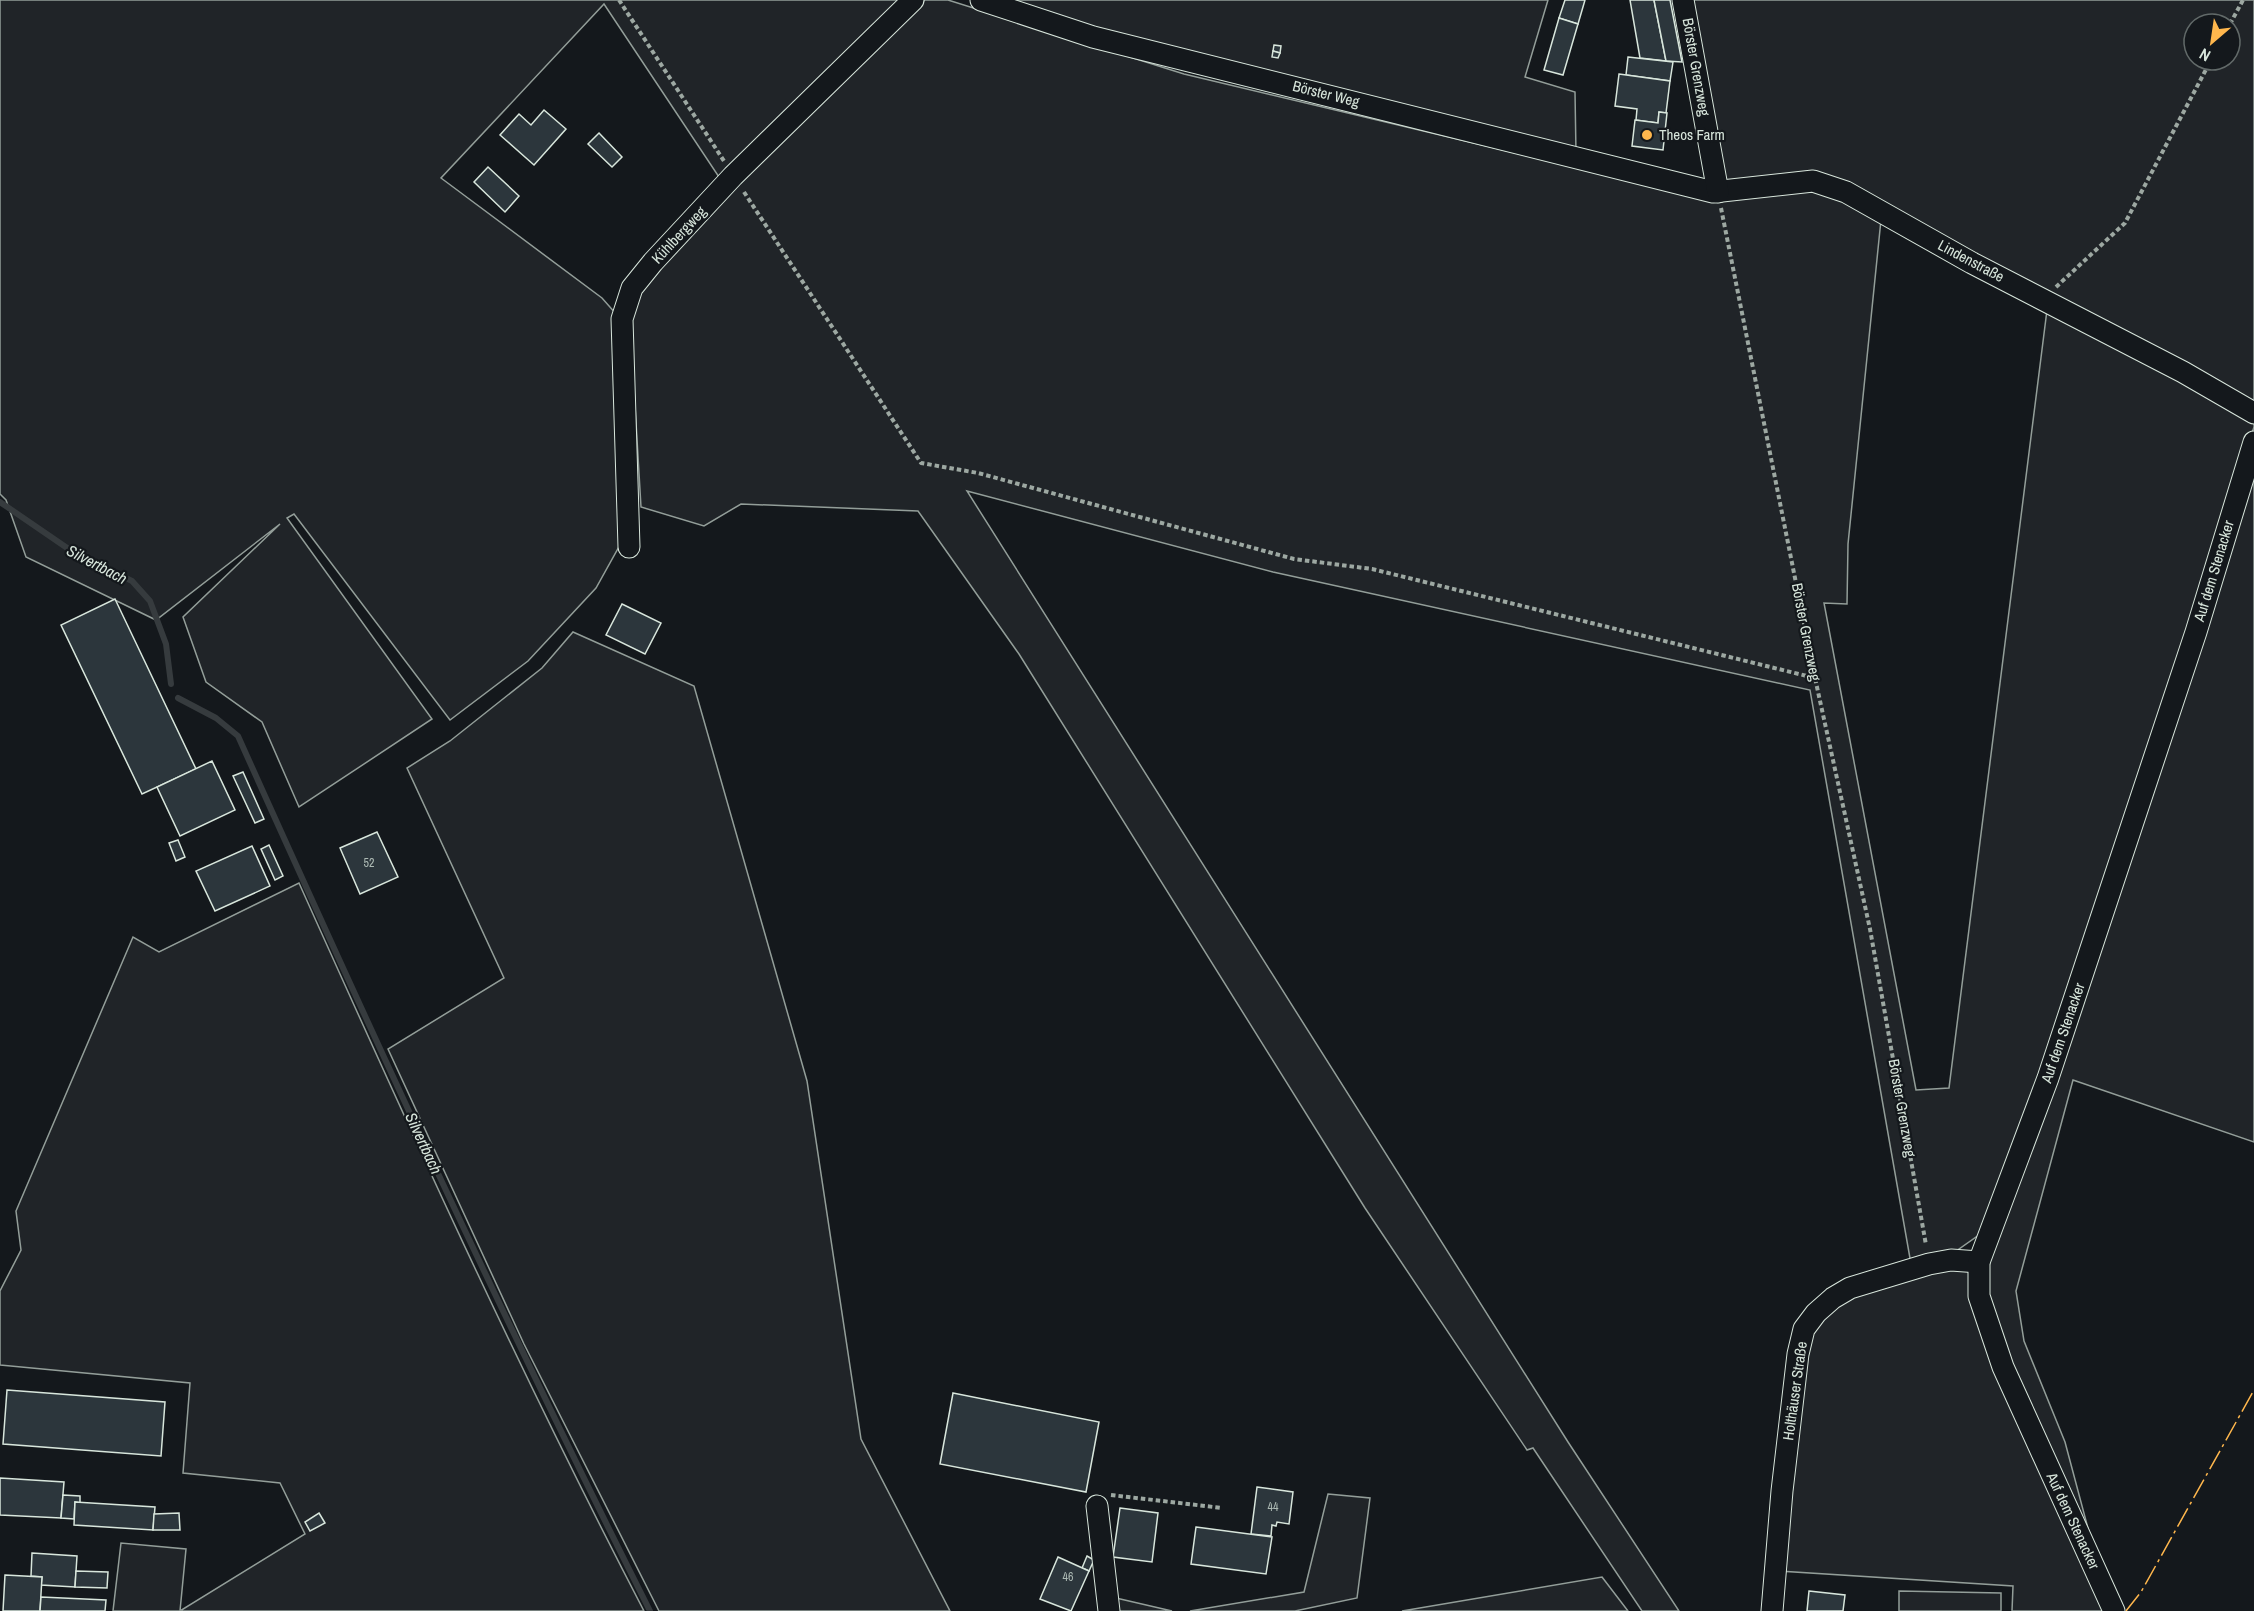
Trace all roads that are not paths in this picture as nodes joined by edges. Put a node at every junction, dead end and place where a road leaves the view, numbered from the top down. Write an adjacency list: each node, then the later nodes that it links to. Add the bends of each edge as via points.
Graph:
1 (913, 0): 8 (street, Kühlbergweg, via 733,176 632,288 622,319)
2 (981, 0): 4 (street, Börster Weg, via 1093,37)
3 (1683, 0): 5 (street, Börster Grenzweg)
4 (1672, 182): 5 (street, Lindenstraße)
5 (1718, 192): 6 (street, Lindenstraße, via 1813,181 1846,192)
6 (2254, 413)
7 (2254, 442): 9 (street, Auf dem Stenacker, via 2196,632 2056,1055)
8 (629, 547)
9 (1979, 1262): 12 (street, Holthäuser Straße, via 1951,1260 1929,1264 1850,1288 1816,1313 1804,1329 1782,1491); 13 (street, Auf dem Stenacker, via 1979,1296 2003,1367)
10 (1097, 1506): 11 (street)
11 (1109, 1611)
12 (1772, 1611)
13 (2114, 1611)

